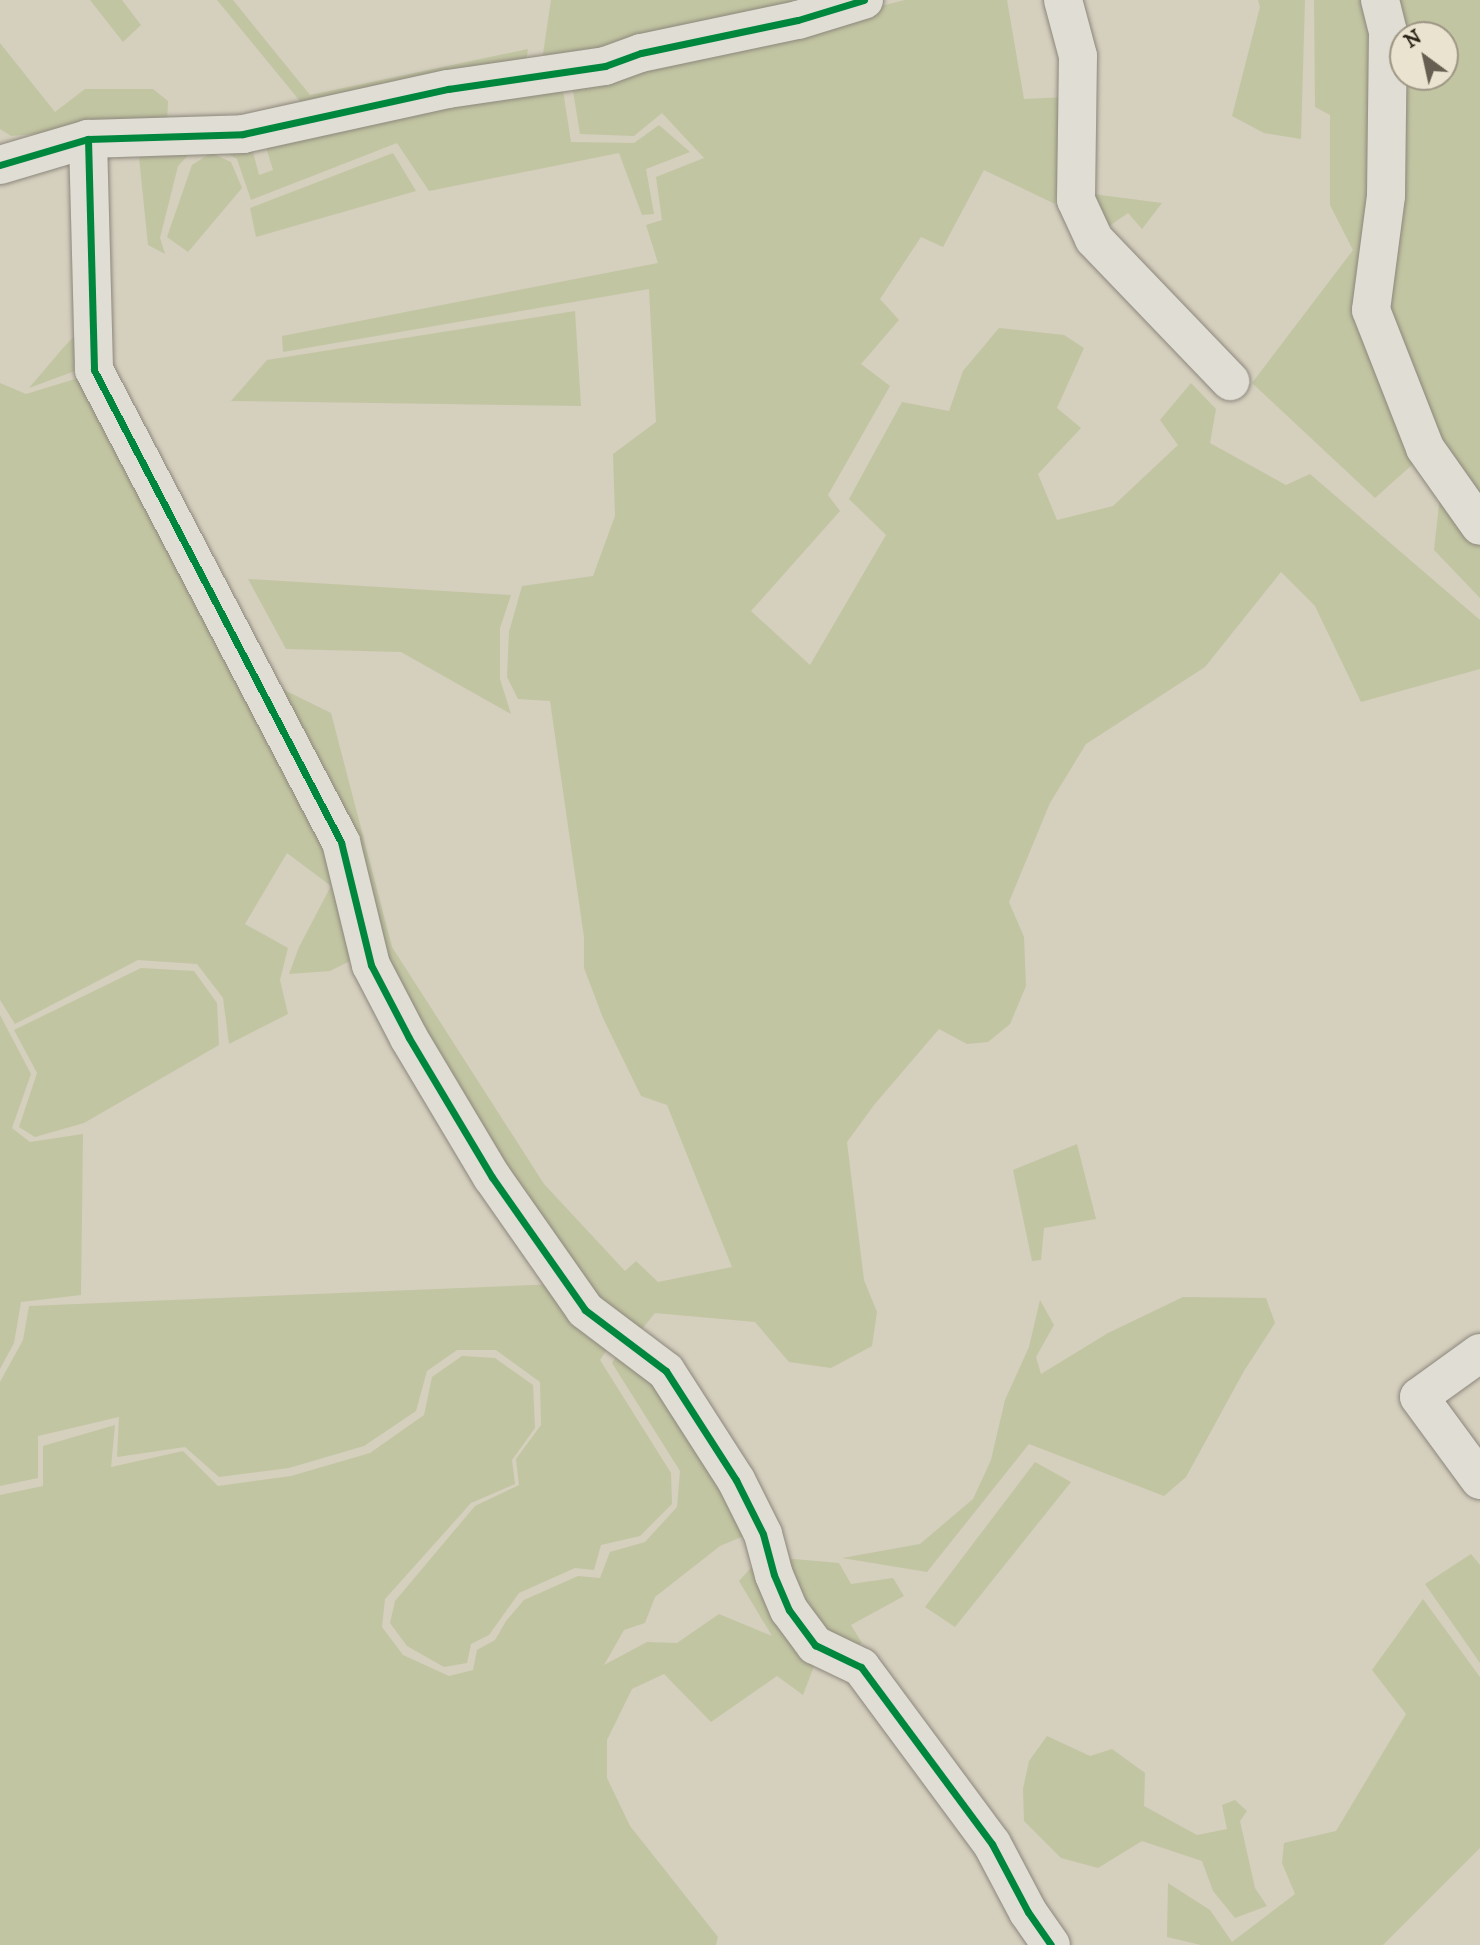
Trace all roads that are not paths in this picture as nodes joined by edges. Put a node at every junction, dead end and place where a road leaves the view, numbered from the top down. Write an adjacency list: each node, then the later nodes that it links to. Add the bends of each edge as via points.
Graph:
1 (864, 0): 4 (street, via 798,20 641,52 606,66 448,89 243,134)
2 (1063, 0): 6 (street, via 1077,57 1076,200 1094,239)
3 (1380, 0): 7 (street, via 1388,32 1386,196 1371,310 1424,449)
4 (88, 139): 5 (street); 10 (street, via 94,370 341,842 371,965 492,1177 585,1310 666,1371 736,1480 763,1534 789,1610 815,1645 861,1667 992,1844)
5 (0, 165)
6 (1230, 381)
7 (1480, 526)
8 (1480, 1353): 9 (street, via 1419,1397)
9 (1480, 1479)
10 (1051, 1945)

